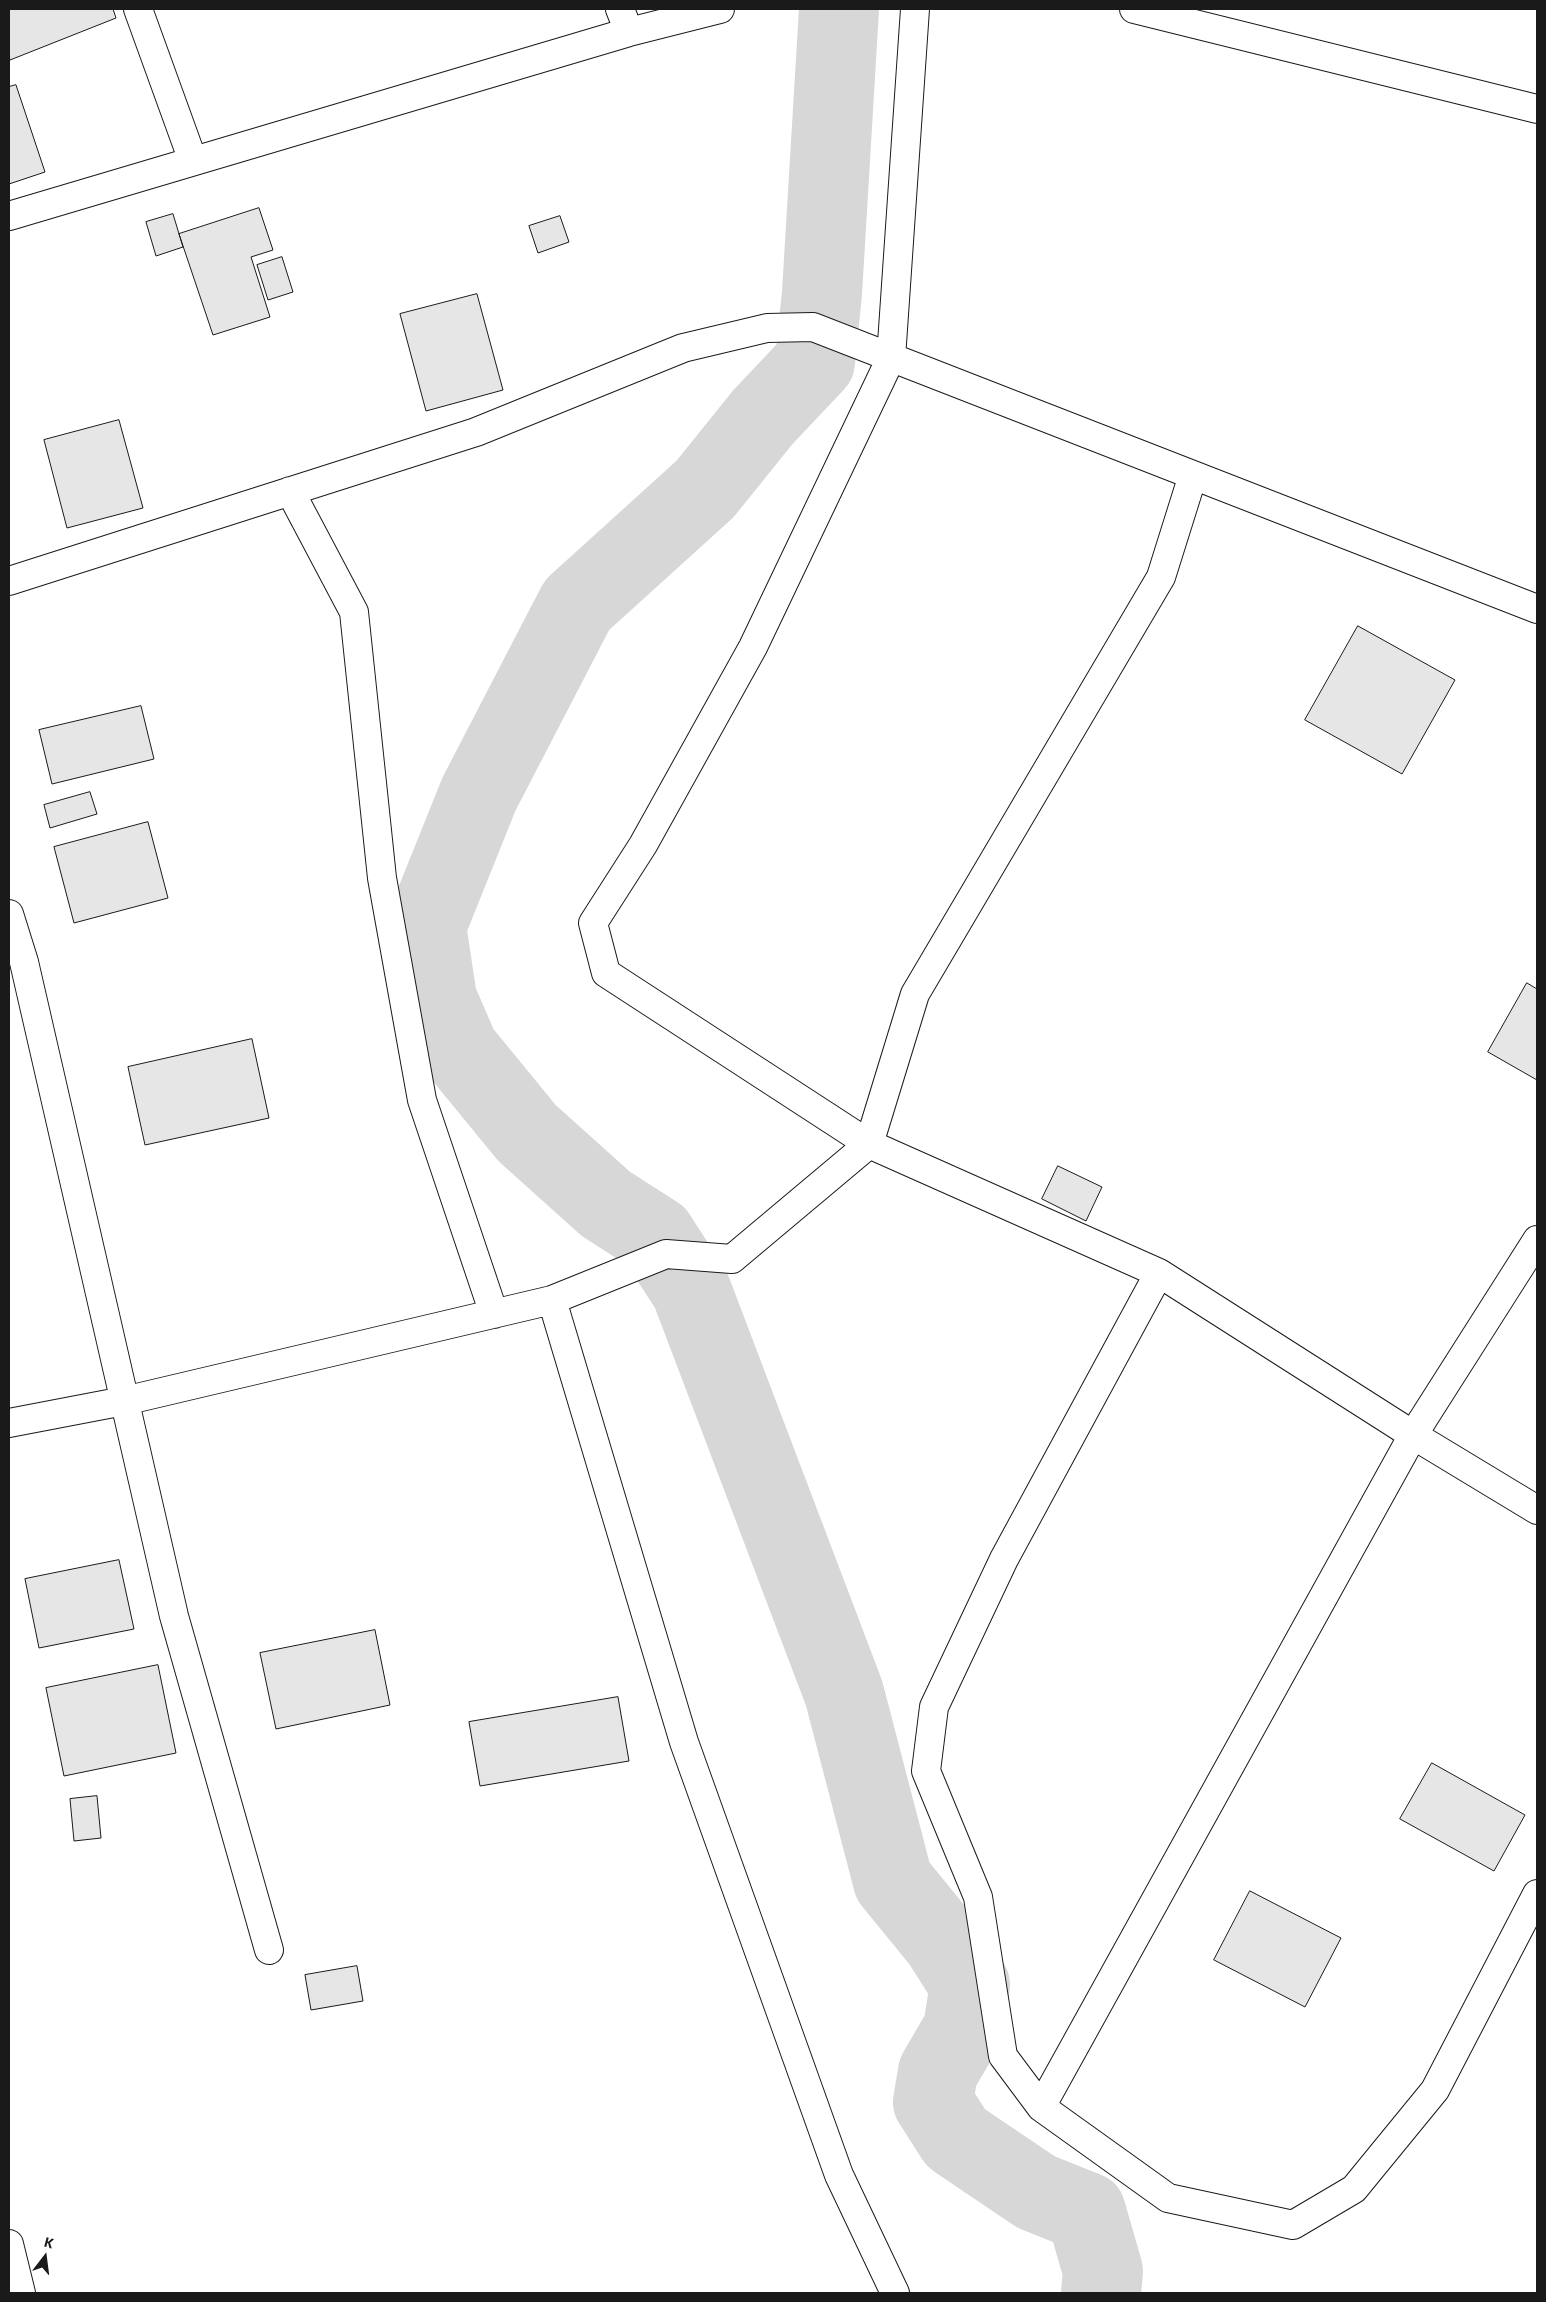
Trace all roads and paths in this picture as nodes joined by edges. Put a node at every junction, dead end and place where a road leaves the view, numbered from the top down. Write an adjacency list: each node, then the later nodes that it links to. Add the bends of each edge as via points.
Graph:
1 (138, 9): 8 (street)
2 (720, 9): 5 (street)
3 (915, 9): 10 (street)
4 (1134, 9): 7 (street)
5 (694, 12): 6 (street)
6 (624, 20): 8 (street)
7 (1537, 109)
8 (193, 161): 9 (street)
9 (9, 216)
10 (891, 358): 11 (street); 12 (street, via 813,327 767,328 683,348 476,432); 16 (street, via 753,647 643,845 593,923 606,973)
11 (1193, 475): 14 (street); 16 (street, via 1161,577 915,994)
12 (290, 491): 13 (street); 20 (street, via 354,612 382,878 422,1100)
13 (9, 581)
14 (1537, 609)
15 (9, 914): 21 (street, via 24,962)
16 (869, 1144): 18 (street); 19 (street, via 732,1259 666,1254)
17 (1537, 1240): 23 (street)
18 (1158, 1273): 23 (street); 27 (street, via 1004,1559 934,1707 926,1771 978,1898 1003,2056)
19 (552, 1300): 20 (street); 30 (street, via 684,1742 839,2175)
20 (494, 1314): 21 (street)
21 (124, 1401): 22 (street); 26 (street, via 174,1616)
22 (9, 1422)
23 (1413, 1435): 24 (street); 27 (street)
24 (1537, 1510)
25 (1537, 1894): 27 (street, via 1435,2090 1354,2189 1293,2225 1168,2198)
26 (269, 1950)
27 (1041, 2107)
28 (9, 2244): 29 (street)
29 (21, 2293)
30 (895, 2293)

